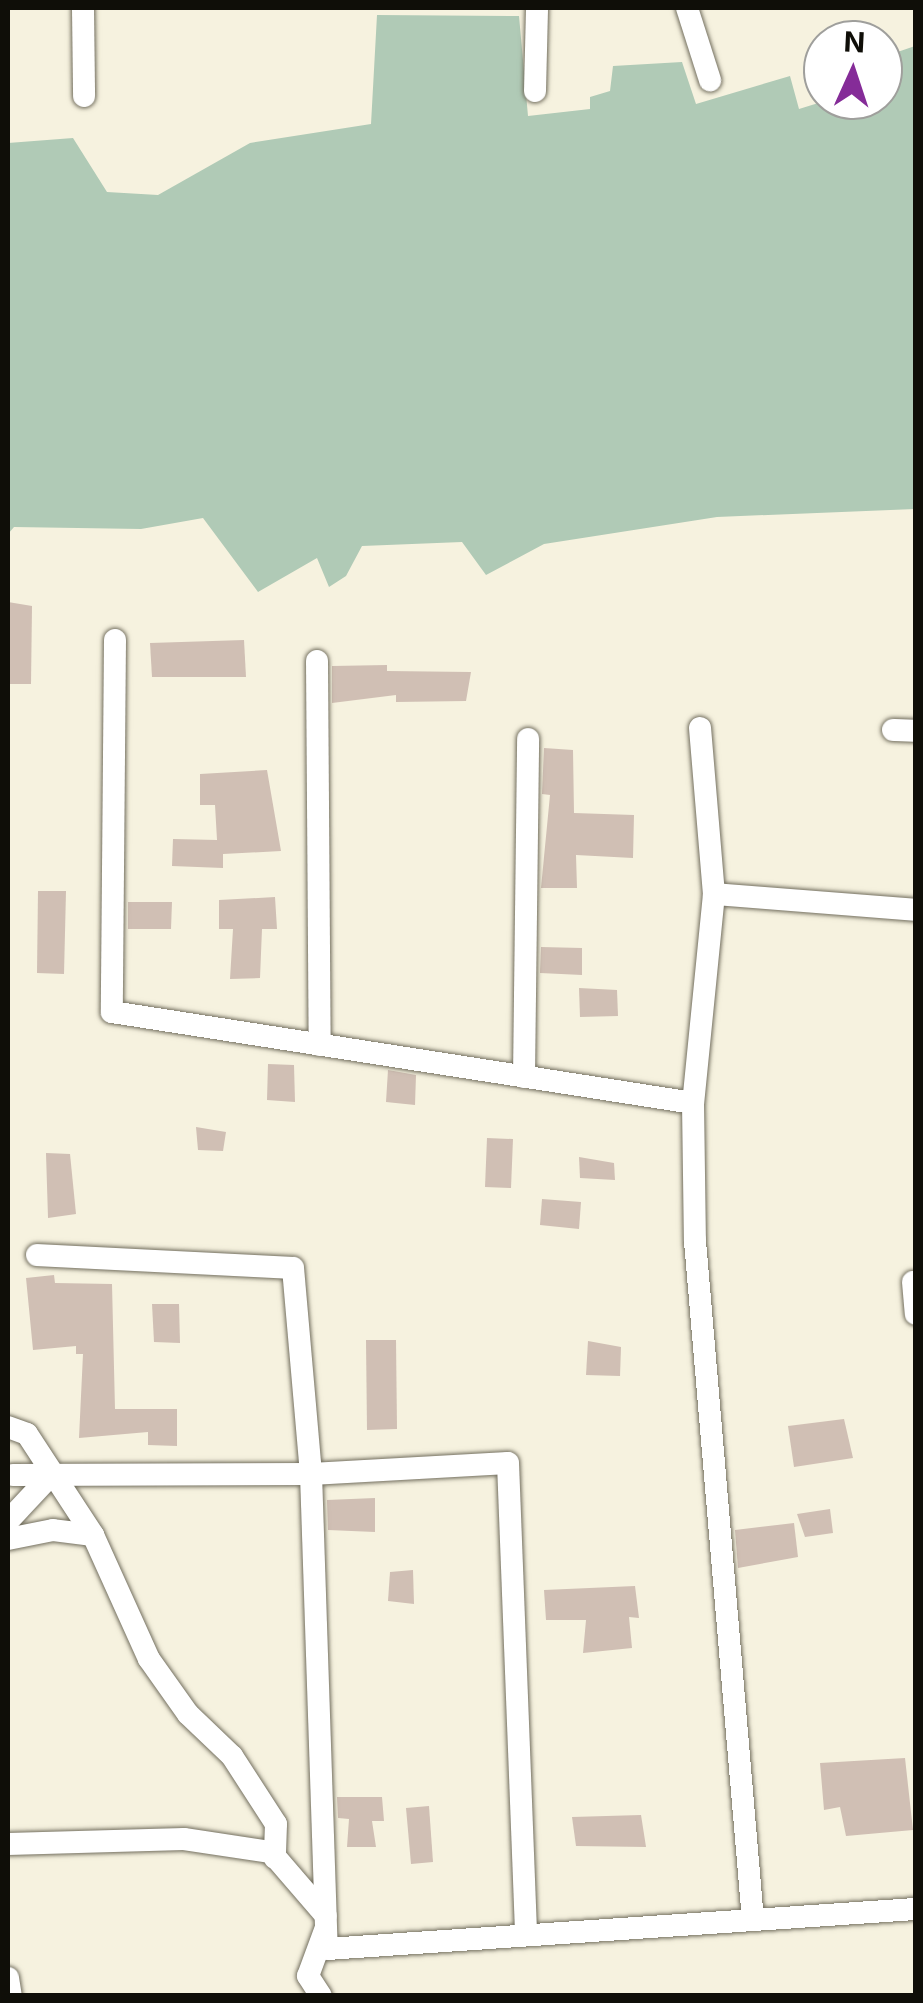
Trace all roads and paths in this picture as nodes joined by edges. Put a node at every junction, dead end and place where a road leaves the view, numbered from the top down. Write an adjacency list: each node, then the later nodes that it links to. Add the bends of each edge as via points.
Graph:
1 (83, 8): 6 (street)
2 (537, 8): 5 (street)
3 (687, 8): 4 (street)
4 (710, 80)
5 (535, 91)
6 (84, 96)
7 (115, 640): 13 (street, via 112,1012)
8 (318, 661): 13 (street)
9 (700, 728): 11 (street)
10 (528, 739): 14 (street)
11 (714, 894): 12 (street); 15 (street)
12 (916, 910)
13 (320, 1045): 14 (street)
14 (524, 1077): 15 (street)
15 (693, 1103): 30 (street, via 695,1241)
16 (37, 1255): 20 (street, via 293,1268)
17 (913, 1282): 18 (street)
18 (916, 1314)
19 (8, 1427): 22 (street, via 26,1434)
20 (311, 1474): 22 (street); 29 (street); 31 (street, via 508,1463)
21 (13, 1475): 22 (street)
22 (51, 1475): 23 (street); 24 (street)
23 (8, 1521)
24 (93, 1535): 25 (street, via 53,1530); 27 (street, via 149,1659 188,1714 232,1756 276,1824)
25 (8, 1539)
26 (8, 1844): 27 (street, via 184,1839)
27 (275, 1858): 29 (street)
28 (916, 1910): 30 (street)
29 (326, 1920): 31 (street, via 327,1949); 34 (street, via 308,1976)
30 (753, 1920): 31 (street)
31 (526, 1934)
32 (8, 1978): 33 (street)
33 (11, 1996)
34 (321, 1996)

